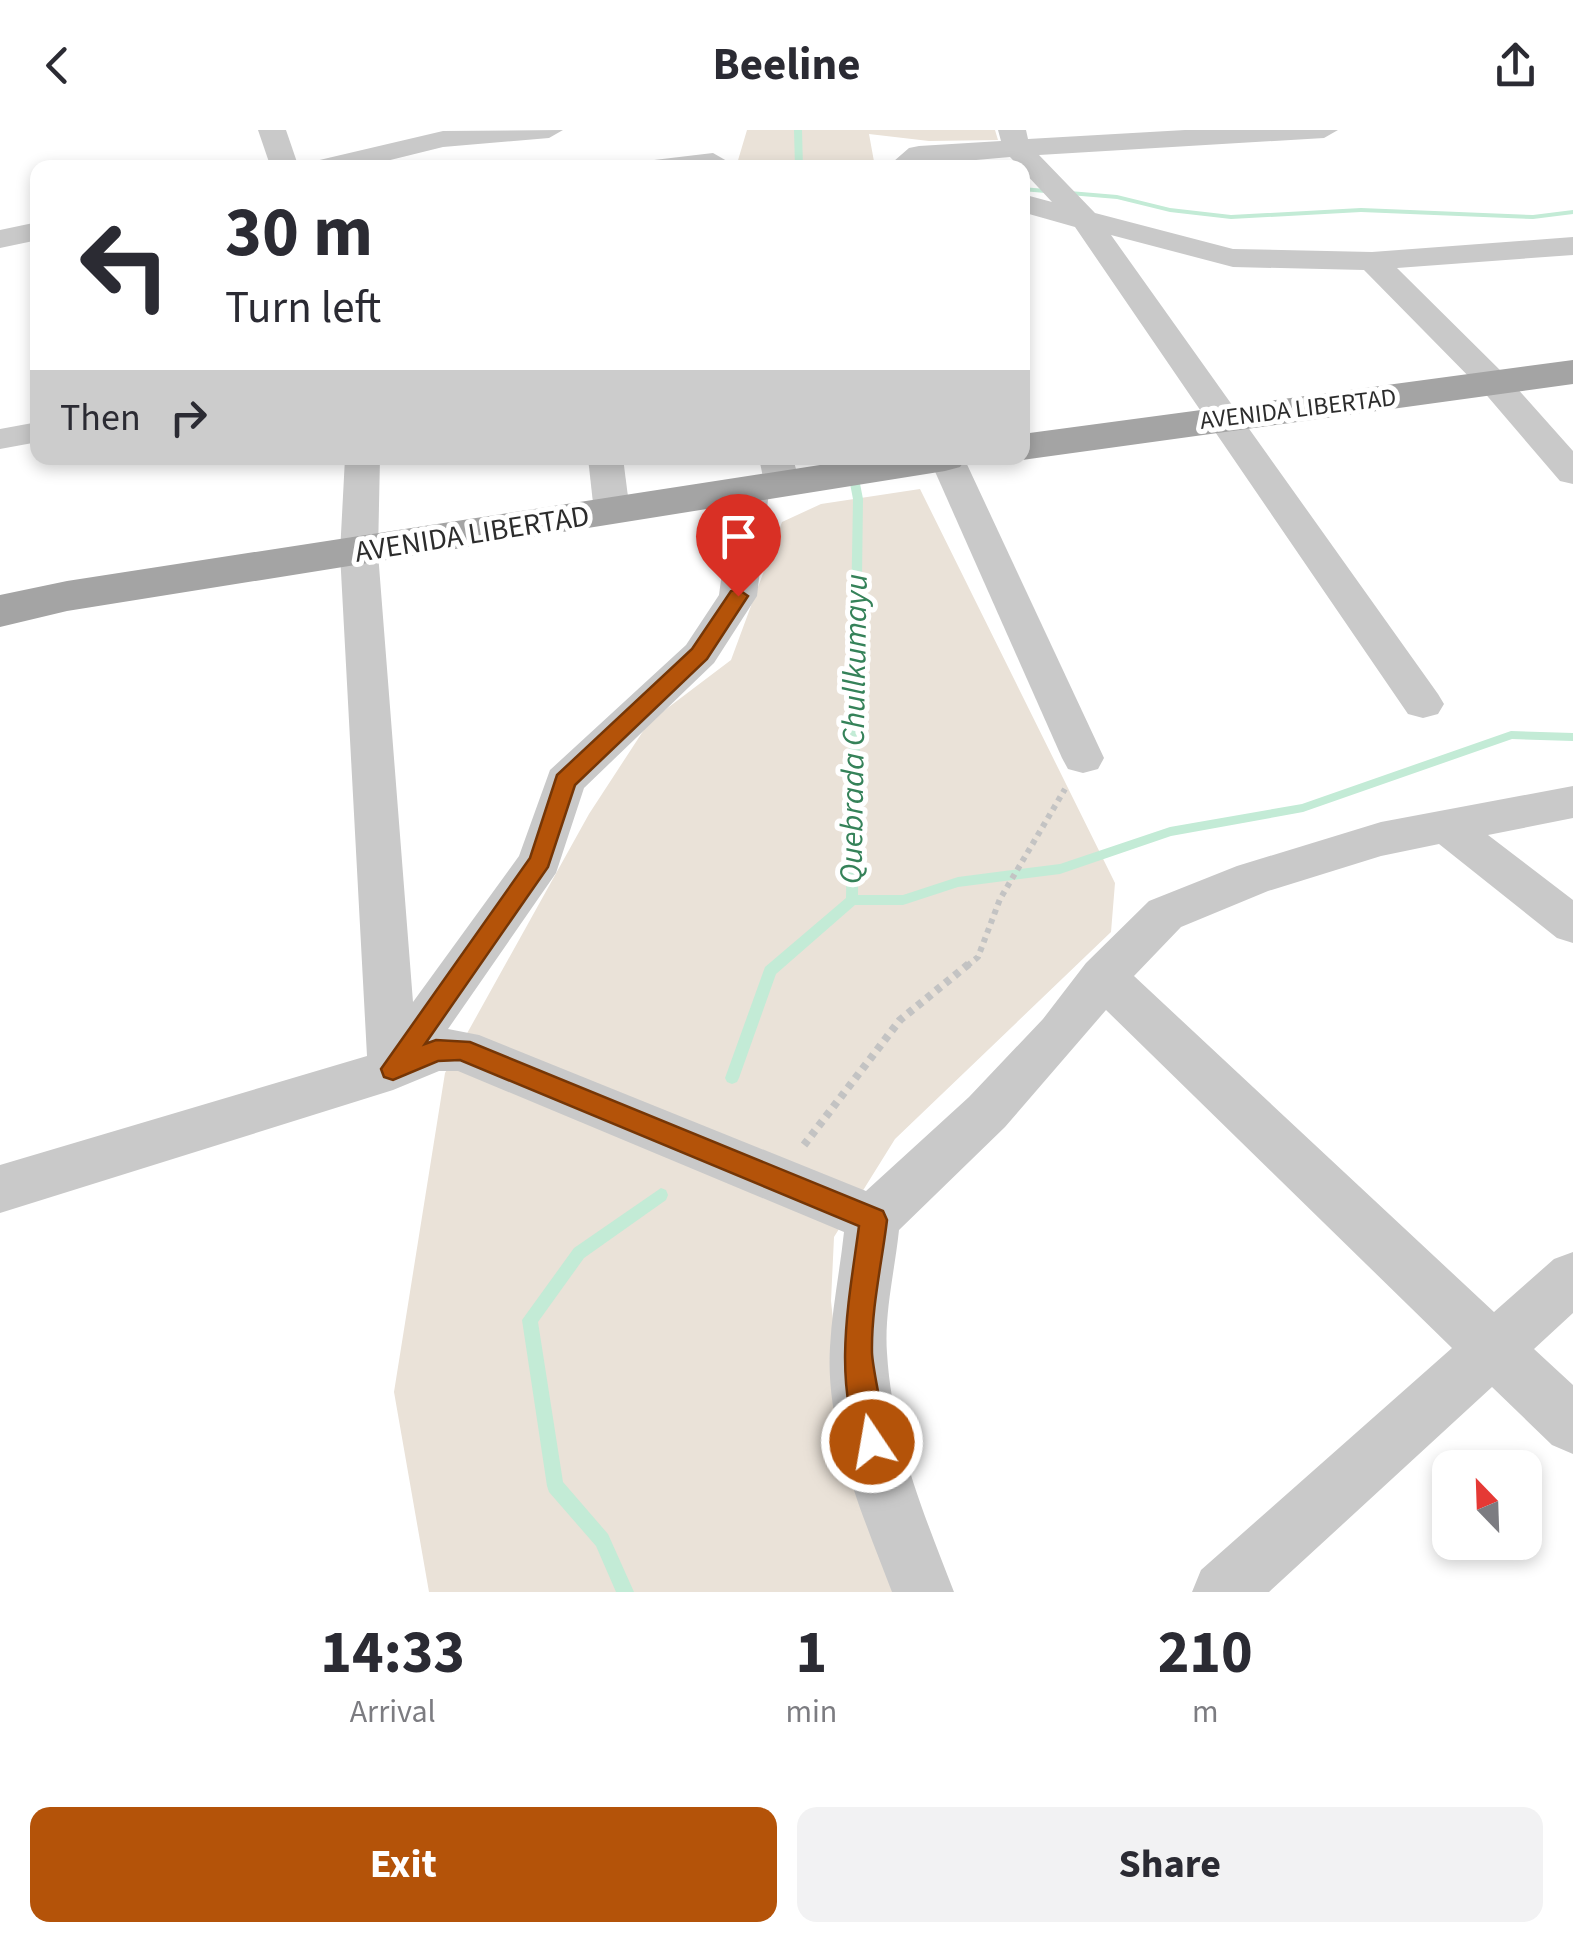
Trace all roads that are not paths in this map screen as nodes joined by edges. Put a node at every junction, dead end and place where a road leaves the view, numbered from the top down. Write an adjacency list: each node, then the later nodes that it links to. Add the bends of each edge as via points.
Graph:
1 (272, 130): 6 (street)
2 (549, 130): 7 (street, via 443,138)
3 (720, 130): 8 (street)
4 (1324, 130): 5 (street)
5 (1015, 139): 9 (street); 11 (street)
6 (282, 160)
7 (354, 160)
8 (714, 160)
9 (915, 160)
10 (1030, 205): 11 (street)
11 (1086, 222): 15 (street, via 1234,258); 18 (street)
12 (30, 233): 13 (street)
13 (0, 240)
14 (1573, 246): 15 (street)
15 (1372, 261): 17 (street)
16 (1573, 372): 17 (main road, AVENIDA LIBERTAD)
17 (1495, 384): 18 (main road, AVENIDA LIBERTAD); 26 (street)
18 (1227, 418): 21 (main road, AVENIDA LIBERTAD); 31 (street)
19 (30, 433): 20 (street)
20 (0, 439)
21 (1030, 445)
22 (362, 465): 29 (street)
23 (605, 465): 28 (street)
24 (888, 465): 27 (main road, AVENIDA LIBERTAD)
25 (935, 465): 32 (street)
26 (1573, 474)
27 (783, 477): 28 (main road, AVENIDA LIBERTAD); 37 (street, via 738,596 700,654 565,781 540,860)
28 (612, 512): 29 (main road, AVENIDA LIBERTAD)
29 (359, 552): 30 (main road, AVENIDA LIBERTAD); 37 (street)
30 (0, 612)
31 (1422, 704)
32 (1084, 758)
33 (1573, 802): 34 (street)
34 (1446, 826): 35 (street); 36 (street, via 1253,878 1165,914)
35 (1573, 925)
36 (1103, 977): 39 (street, via 999,1098); 41 (street)
37 (393, 1069): 38 (street); 39 (street, via 436,1050 461,1050)
38 (0, 1189)
39 (873, 1220): 43 (street, via 858,1350 864,1413 888,1502)
40 (1573, 1276): 41 (street)
41 (1494, 1350): 42 (street); 44 (street)
42 (1573, 1424)
43 (923, 1592)
44 (1223, 1592)

